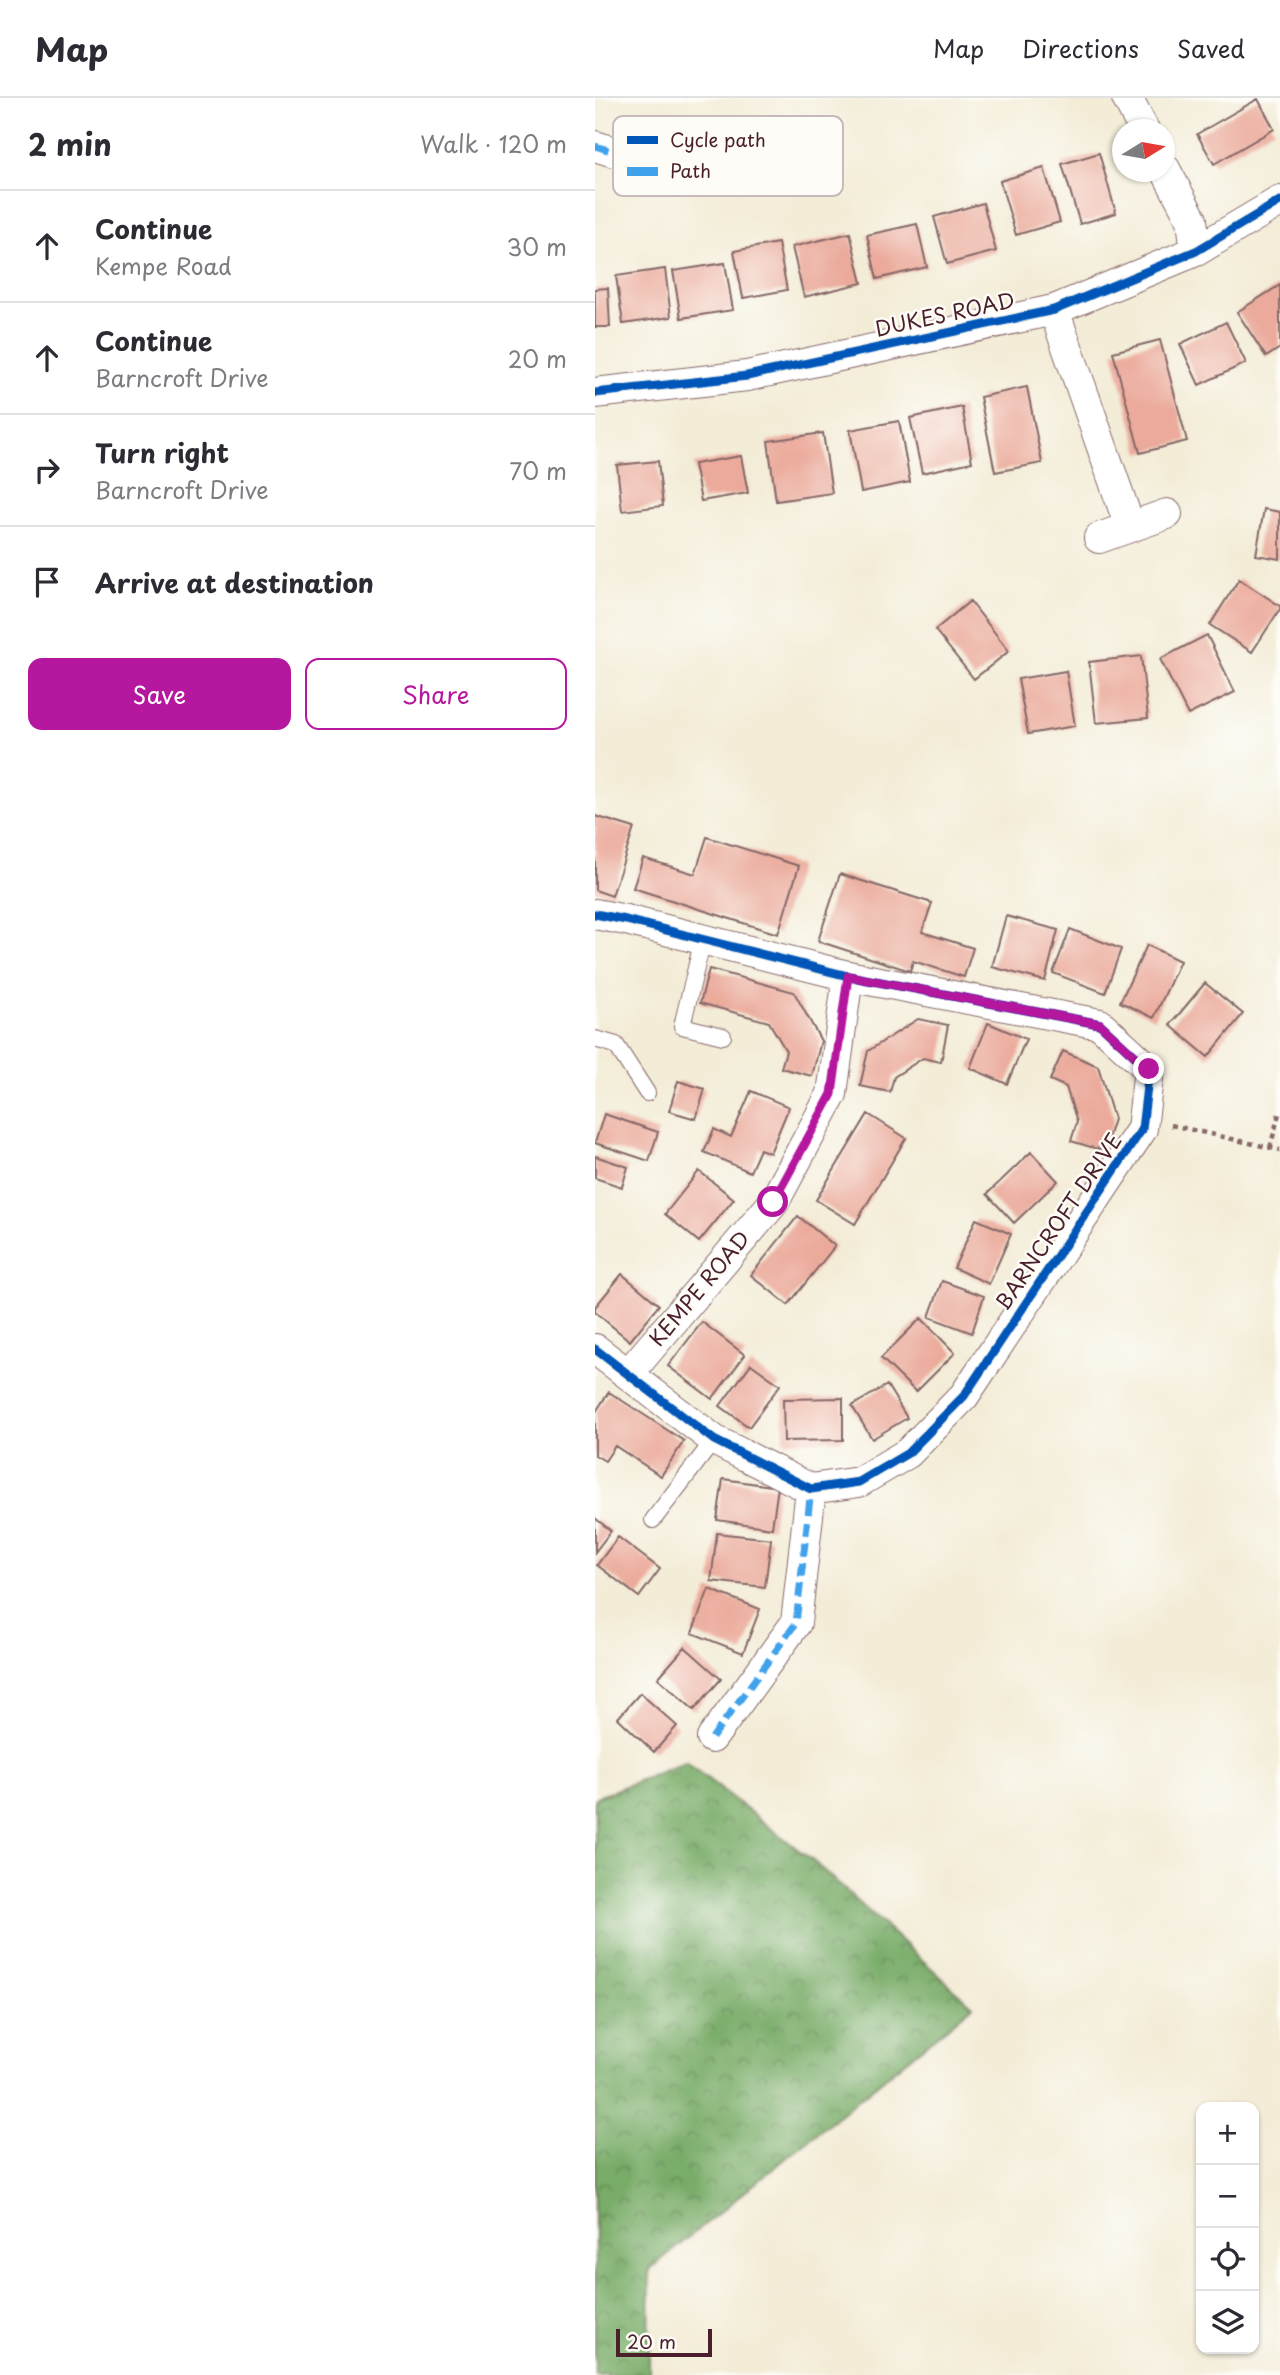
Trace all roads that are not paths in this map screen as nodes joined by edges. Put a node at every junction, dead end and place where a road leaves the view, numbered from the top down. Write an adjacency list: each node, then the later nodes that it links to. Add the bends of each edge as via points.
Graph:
1 (1127, 98): 2 (street)
2 (1138, 119)
3 (595, 146): 4 (street)
4 (613, 152)
5 (1171, 182): 7 (street)
6 (1280, 201): 8 (street, DUKES ROAD)
7 (1192, 220): 8 (street); 9 (street)
8 (1229, 231): 9 (street, DUKES ROAD)
9 (1196, 251): 10 (street, DUKES ROAD)
10 (1054, 310): 11 (street, DUKES ROAD, via 747,376); 13 (street)
11 (595, 393)
12 (1167, 514): 13 (street)
13 (1130, 527): 14 (street)
14 (1099, 538)
15 (595, 914): 16 (street, BARNCROFT DRIVE)
16 (703, 939): 17 (street, BARNCROFT DRIVE); 18 (lane, via 682,1026)
17 (848, 976): 22 (street, KEMPE ROAD, via 832,1094 773,1202); 24 (street, BARNCROFT DRIVE, via 1100,1024 1149,1069 1142,1129 964,1396 908,1453 859,1482)
18 (723, 1036)
19 (595, 1039): 20 (lane, via 616,1045)
20 (647, 1093)
21 (595, 1349): 22 (street)
22 (629, 1373): 23 (street)
23 (714, 1440): 24 (street); 25 (lane)
24 (811, 1489): 26 (street, via 796,1623)
25 (653, 1520)
26 (712, 1738)

